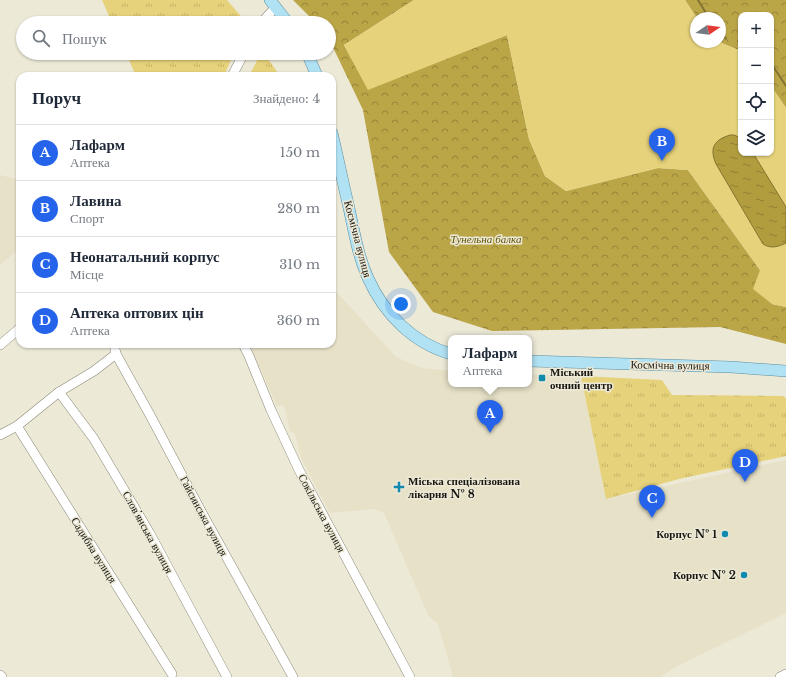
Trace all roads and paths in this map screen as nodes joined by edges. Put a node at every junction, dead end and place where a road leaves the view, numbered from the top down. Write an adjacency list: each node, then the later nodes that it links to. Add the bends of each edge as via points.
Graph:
1 (273, 3): 2 (street); 3 (main road)
2 (265, 16)
3 (283, 16)
4 (240, 60): 6 (street)
5 (310, 60): 7 (main road)
6 (234, 72)
7 (315, 72)
8 (336, 151): 13 (main road, Космічна вулиця, via 356,239 373,289 400,325 420,340)
9 (16, 331): 10 (street)
10 (0, 345)
11 (115, 348): 14 (street, Гайсинська вулиця)
12 (245, 348): 24 (street, Сокільська вулиця, via 270,410 299,470)
13 (448, 353)
14 (116, 354): 17 (street, via 94,372); 23 (street, Гайсинська вулиця)
15 (532, 362): 16 (main road, Космічна вулиця, via 730,367)
16 (786, 371)
17 (59, 392): 18 (street); 22 (street, Словʼянська вулиця, via 94,439 149,532)
18 (16, 426): 19 (street); 20 (street, Садибна вулиця)
19 (0, 435)
20 (172, 674)
21 (786, 674): 25 (street)
22 (227, 677)
23 (293, 677)
24 (410, 677)
25 (780, 677)

